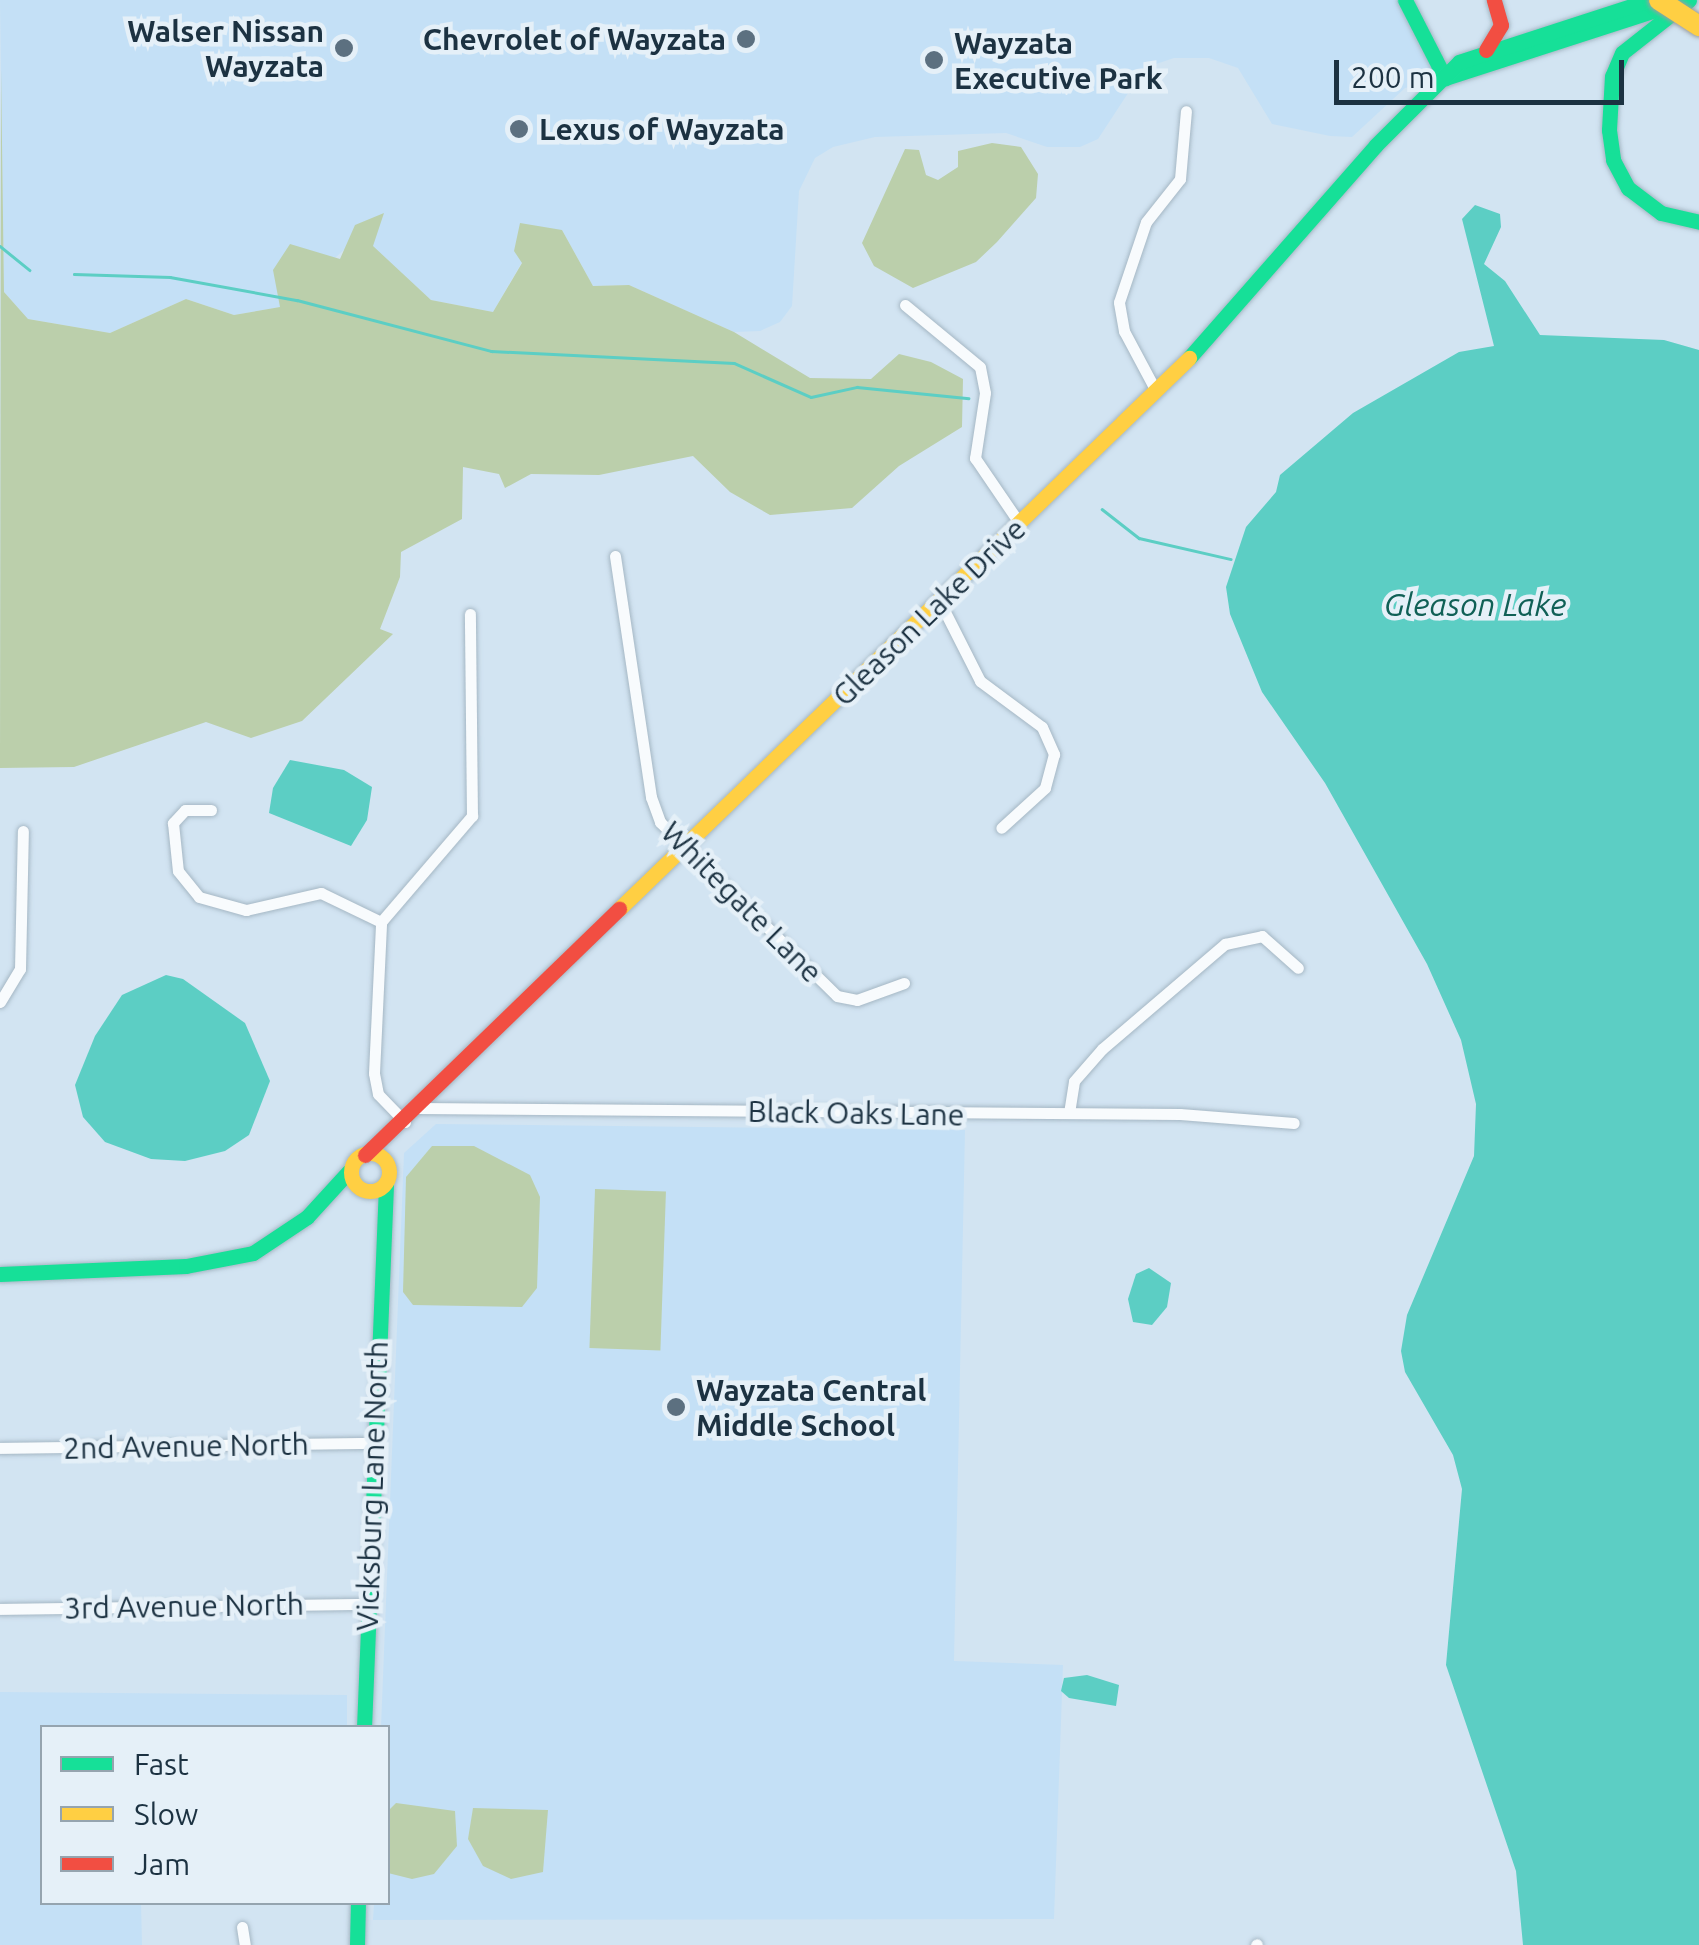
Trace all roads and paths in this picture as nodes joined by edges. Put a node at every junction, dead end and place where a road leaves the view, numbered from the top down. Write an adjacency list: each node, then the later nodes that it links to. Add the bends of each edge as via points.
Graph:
1 (1405, 0): 9 (main road)
2 (1494, 0): 8 (main road, via 1501,25)
3 (1650, 0): 8 (main road, Gleason Lake Drive)
4 (1659, 0): 7 (main road, bridge)
5 (1688, 0): 6 (main road); 9 (main road); 11 (main road, via 1622,53 1612,76 1609,130 1613,160 1628,188 1662,213)
6 (1699, 4)
7 (1699, 26)
8 (1486, 50): 9 (main road, Gleason Lake Drive, via 1459,62)
9 (1446, 78): 13 (main road, Gleason Lake Drive, via 1376,145)
10 (1186, 110): 13 (street, via 1180,178 1146,222 1119,302 1124,330)
11 (1699, 222)
12 (905, 305): 14 (street, via 980,367 985,393 975,458)
13 (1156, 391): 14 (main road, Gleason Lake Drive)
14 (1020, 524): 16 (main road, Gleason Lake Drive)
15 (615, 556): 21 (street, Whitegate Lane, via 651,798 660,822)
16 (940, 602): 19 (street, via 980,681 1042,727 1054,754 1045,788); 21 (main road, Gleason Lake Drive)
17 (470, 614): 22 (street, via 472,816)
18 (210, 810): 22 (street, via 194,807 173,824 178,871 199,897 246,910 320,894)
19 (1001, 828)
20 (23, 831): 25 (street, via 20,968)
21 (686, 849): 24 (street, Whitegate Lane, via 715,869 837,996 857,1000); 27 (main road, Gleason Lake Drive)
22 (381, 922): 27 (street, via 374,1073 378,1094)
23 (1298, 968): 26 (street, via 1262,936 1224,944 1102,1049 1074,1081)
24 (904, 983)
25 (0, 1002)
26 (1069, 1114): 27 (street, Black Oaks Lane); 28 (street, Black Oaks Lane)
27 (406, 1120): 29 (main road, Gleason Lake Drive)
28 (1294, 1123)
29 (375, 1158): 30 (main road, Gleason Lake Drive, via 351,1162); 30 (main road, Vicksburg Lane North, via 391,1176)
30 (365, 1182): 31 (main road, via 322,1199 307,1218 253,1253 186,1266); 32 (main road, Vicksburg Lane North, via 384,1244)
31 (0, 1274)
32 (373, 1443): 33 (street, 2nd Avenue North); 34 (main road, Vicksburg Lane North)
33 (0, 1448)
34 (368, 1604): 35 (street, 3rd Avenue North); 36 (main road, Vicksburg Lane North)
35 (0, 1609)
36 (364, 1725)
37 (358, 1905): 40 (main road)
38 (242, 1927): 39 (street)
39 (245, 1945)
40 (356, 1945)

